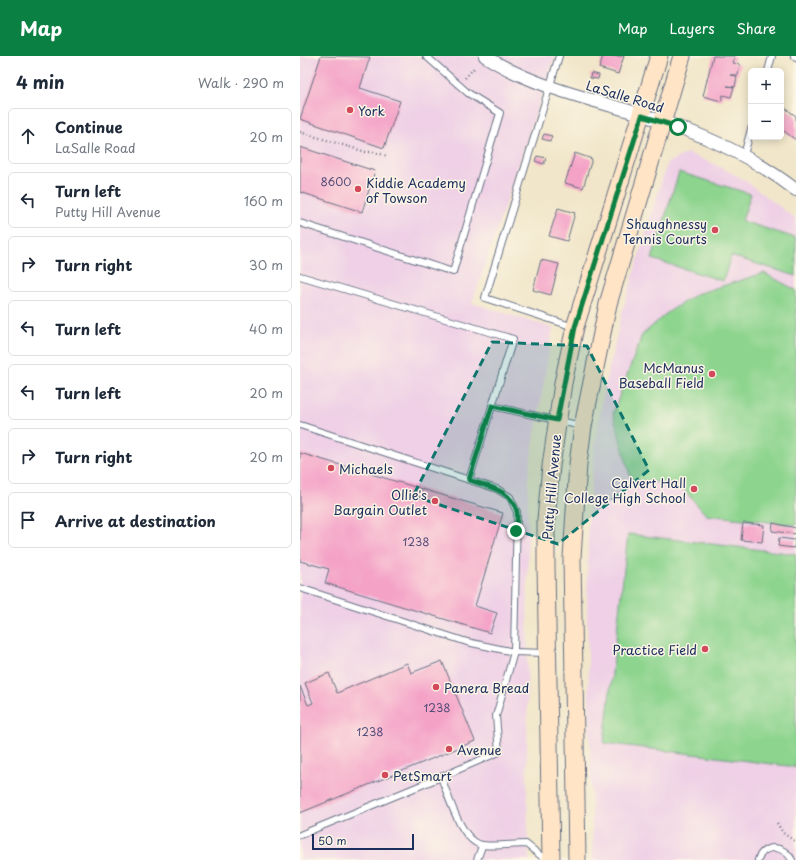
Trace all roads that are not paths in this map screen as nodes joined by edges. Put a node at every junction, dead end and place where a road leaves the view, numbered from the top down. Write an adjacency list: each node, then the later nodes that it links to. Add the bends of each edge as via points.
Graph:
1 (426, 56): 14 (lane, via 468,93 500,113 453,272)
2 (485, 56): 8 (street, LaSalle Road, via 506,70)
3 (559, 56): 8 (lane)
4 (659, 56): 9 (street, Putty Hill Avenue)
5 (682, 56): 10 (street, Putty Hill Avenue)
6 (772, 56): 7 (lane)
7 (769, 68)
8 (550, 88): 9 (street, LaSalle Road); 16 (lane, via 485,298)
9 (642, 116): 10 (street, LaSalle Road); 16 (street, Putty Hill Avenue)
10 (663, 122): 12 (street, LaSalle Road, via 714,140); 20 (street, Putty Hill Avenue, via 608,304)
11 (748, 140): 12 (lane)
12 (744, 155): 13 (street, LaSalle Road)
13 (796, 190)
14 (300, 223)
15 (300, 276): 17 (lane, via 513,339)
16 (575, 327): 18 (street, Putty Hill Avenue)
17 (492, 406): 18 (lane); 21 (lane)
18 (557, 420): 20 (lane); 24 (street, Putty Hill Avenue, via 546,520)
19 (300, 425): 21 (lane)
20 (583, 426): 31 (street, Putty Hill Avenue, via 572,558)
21 (469, 480): 23 (lane, via 496,488 510,497 517,512)
22 (300, 588): 23 (lane, via 467,642)
23 (514, 652): 24 (lane); 25 (lane, via 496,716 499,752)
24 (546, 653): 30 (street, Putty Hill Avenue)
25 (441, 777): 26 (lane); 27 (lane, via 459,822 472,839)
26 (300, 836)
27 (482, 846): 28 (lane); 29 (lane, via 526,844)
28 (477, 860)
29 (546, 860)
30 (551, 860)
31 (577, 860)
32 (758, 860): 33 (lane, via 762,852 773,848 785,851)
33 (792, 860)

